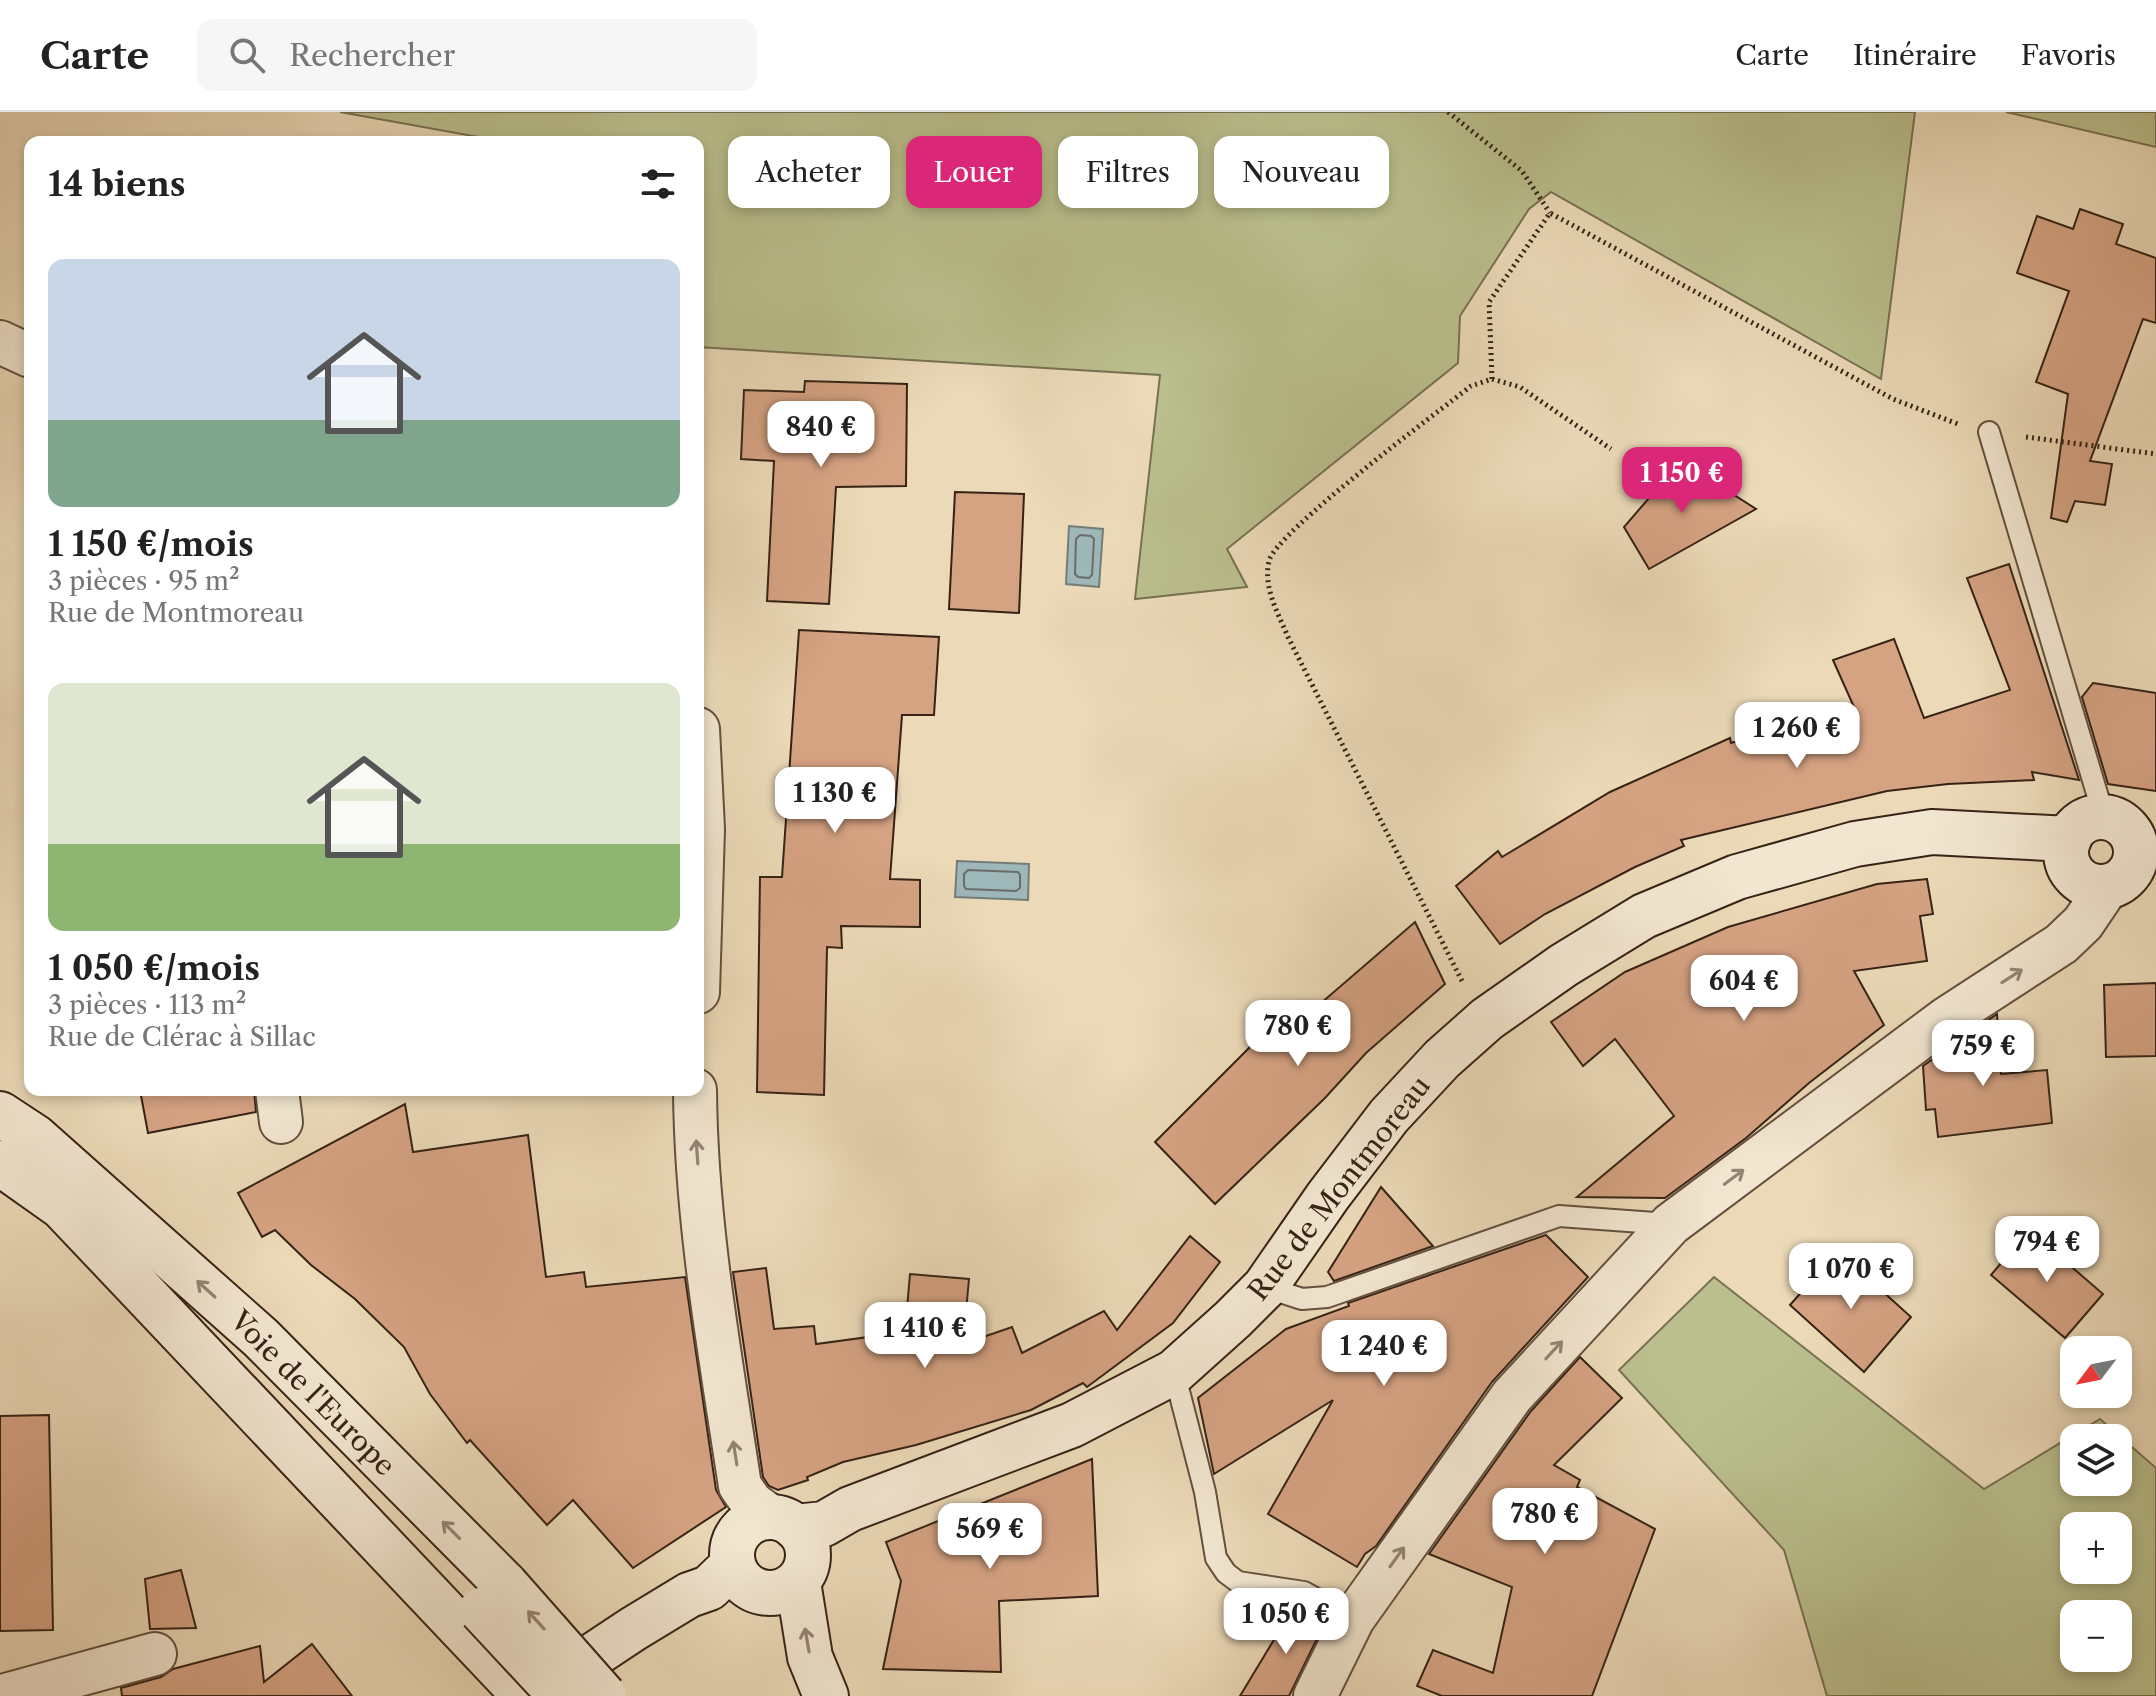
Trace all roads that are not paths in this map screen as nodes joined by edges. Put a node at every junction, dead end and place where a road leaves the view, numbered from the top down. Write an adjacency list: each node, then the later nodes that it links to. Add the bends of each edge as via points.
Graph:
1 (0, 342): 2 (street)
2 (24, 353)
3 (1989, 432): 4 (lane)
4 (2116, 837): 5 (main road, via 2136,856 2127,875); 5 (main road, via 2066,849 2071,870 2087,884); 10 (main road, Rue de Montmoreau, via 1932,832 1855,844 1749,873 1644,916 1487,1019 1442,1059 1389,1116)
5 (2108, 886): 9 (street, one-way to 5, via 1947,1018 2061,944)
6 (695, 1096): 12 (street, one-way to 6, via 752,1503 740,1486 705,1252)
7 (0, 1114): 15 (main road, Voie de l'Europe, one-way to 7, via 261,1338 35,1137)
8 (0, 1163): 15 (main road, Voie de l'Europe, via 62,1207 286,1408)
9 (1671, 1224): 10 (lane, via 1559,1216 1327,1297 1302,1299); 16 (street, one-way to 9, via 1512,1396)
10 (1265, 1287): 11 (main road, Rue de Montmoreau)
11 (1174, 1372): 12 (main road, Rue de Montmoreau, via 1072,1425 850,1509 824,1524); 16 (lane, via 1216,1558 1226,1573 1238,1582 1304,1592)
12 (783, 1522): 13 (main road, via 748,1523 731,1553); 14 (main road, via 803,1536 808,1560)
13 (733, 1565): 14 (main road, via 745,1584 766,1594); 20 (main road, via 709,1588 633,1629)
14 (798, 1582): 23 (main road, one-way to 14, via 810,1657)
15 (483, 1608): 19 (main road, Voie de l'Europe); 21 (main road, Voie de l'Europe, bridge); 22 (main road, Voie de l'Europe, one-way to 15, bridge)
16 (1353, 1619): 24 (street)
17 (155, 1654): 18 (street)
18 (2, 1696)
19 (525, 1696)
20 (532, 1696)
21 (561, 1696)
22 (604, 1696)
23 (826, 1696)
24 (1315, 1696)

